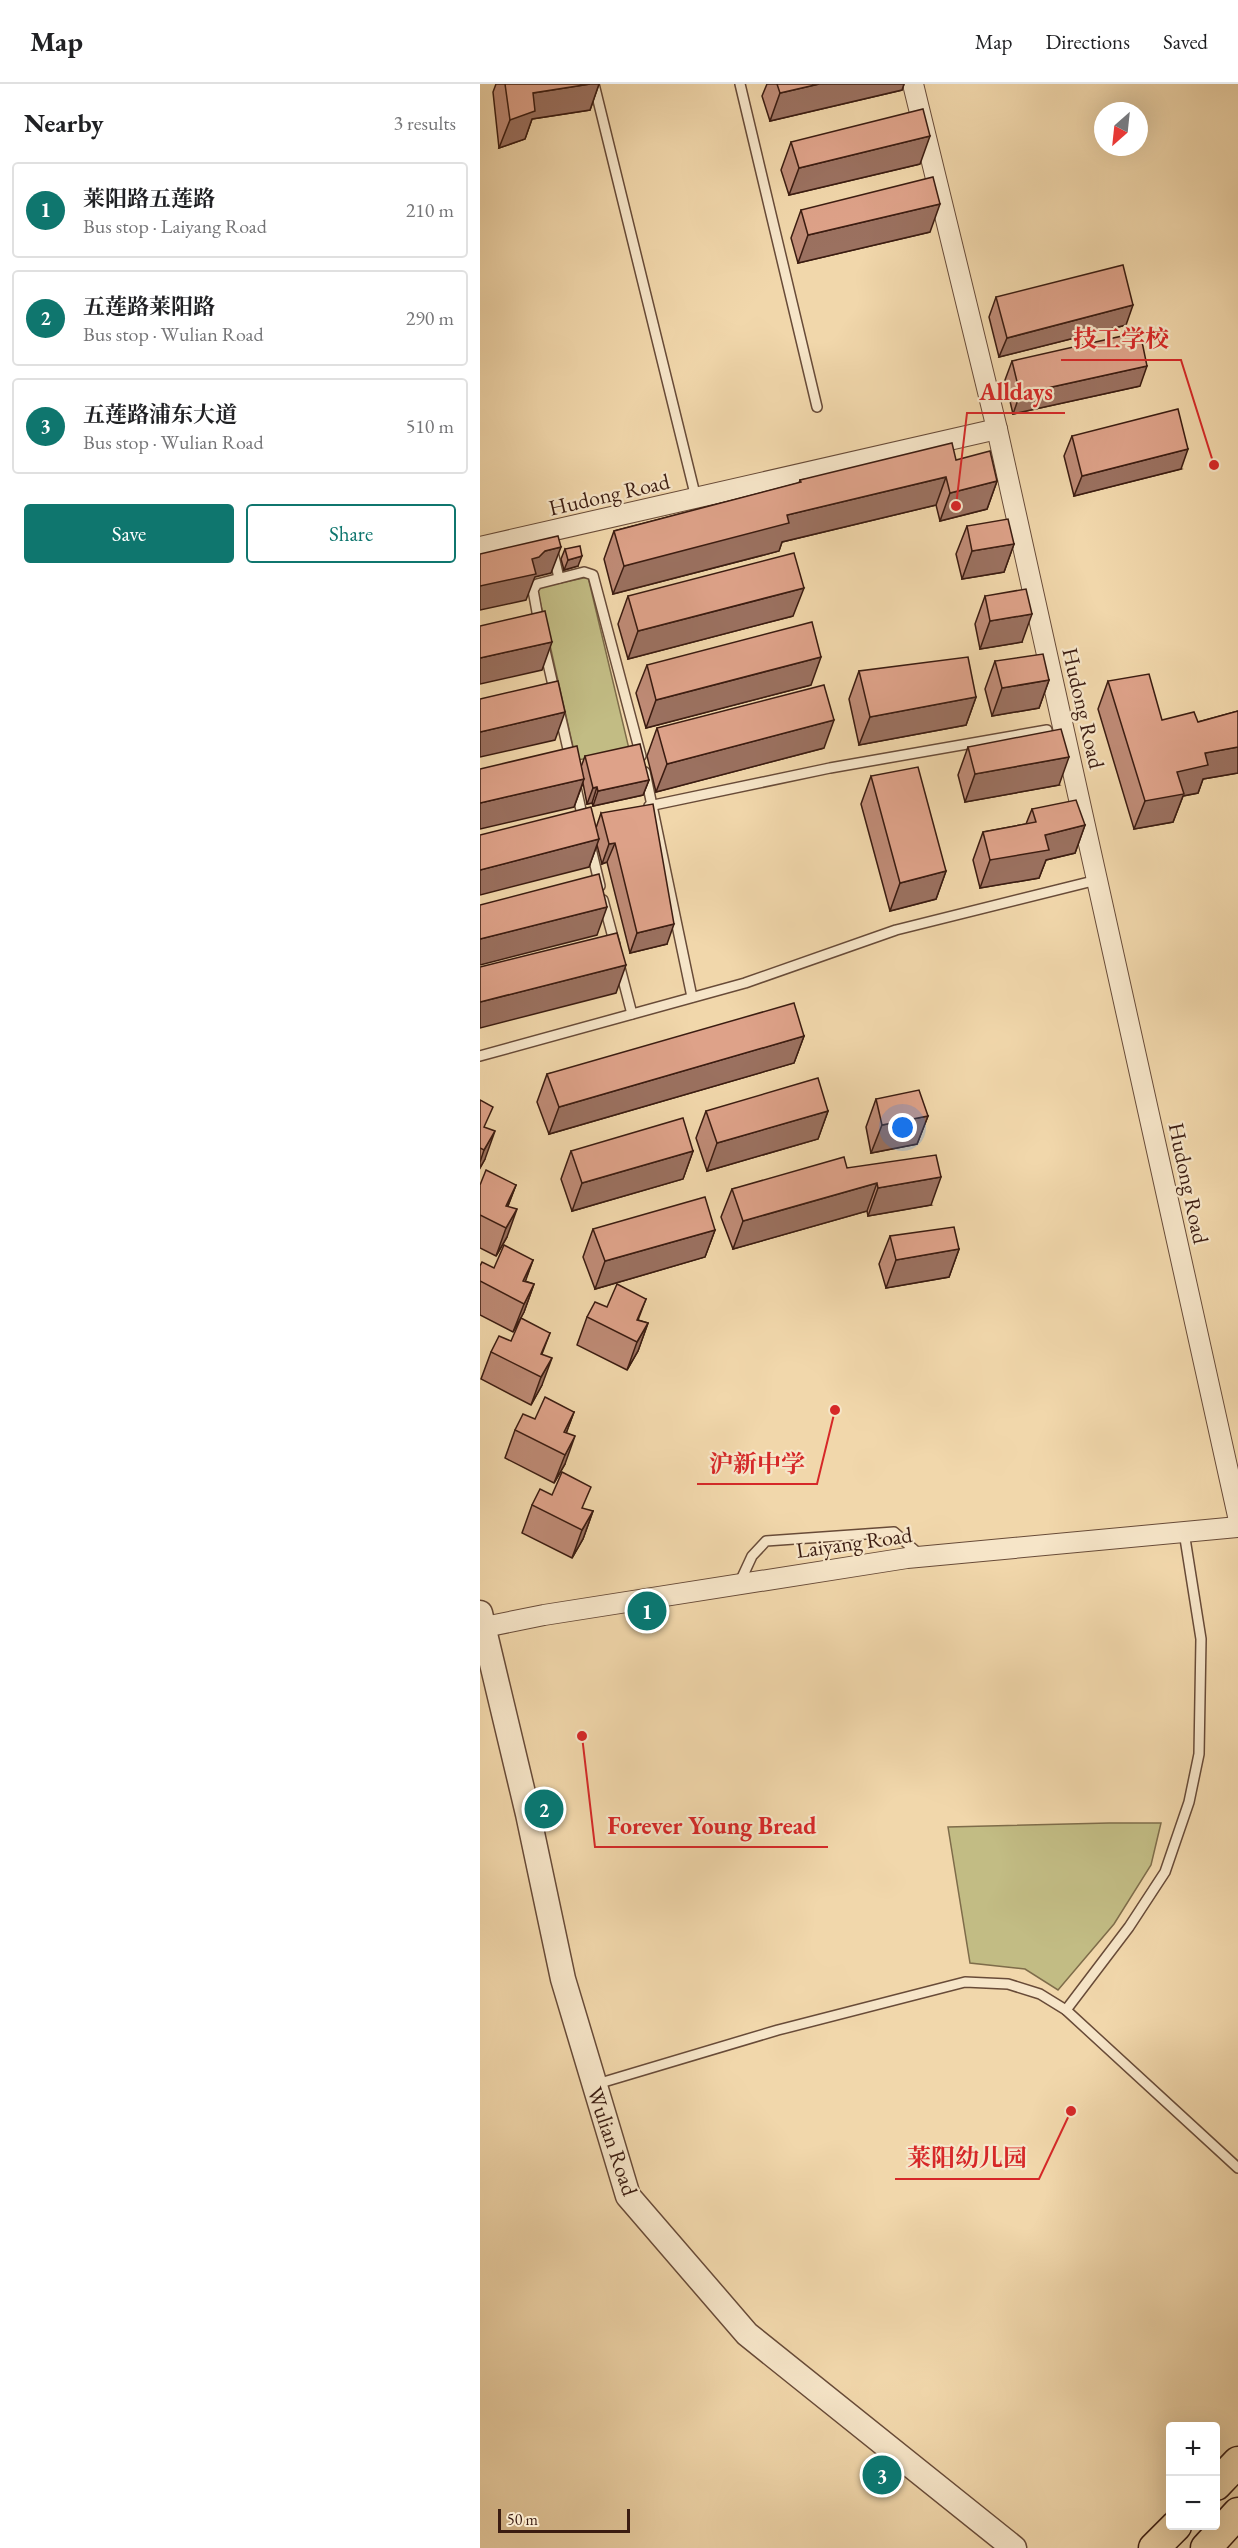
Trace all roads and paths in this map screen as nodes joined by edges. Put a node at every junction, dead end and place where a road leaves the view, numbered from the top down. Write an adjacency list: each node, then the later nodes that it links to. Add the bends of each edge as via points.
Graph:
1 (594, 84): 6 (lane)
2 (740, 84): 4 (lane)
3 (913, 84): 5 (street)
4 (816, 407)
5 (997, 429): 6 (street, Hudong Road); 16 (street, Hudong Road)
6 (696, 498): 7 (street, Hudong Road)
7 (548, 532): 8 (street, Hudong Road); 9 (lane)
8 (480, 547)
9 (559, 578): 11 (lane, via 584,572 593,575); 14 (lane, via 537,584 533,590)
10 (1047, 730): 11 (lane, via 830,768)
11 (653, 805): 12 (lane); 17 (lane)
12 (642, 808)
13 (595, 818): 14 (lane)
14 (584, 821): 15 (lane); 18 (lane)
15 (572, 823)
16 (1097, 880): 17 (lane, via 896,930 745,983); 20 (street, Hudong Road)
17 (692, 997): 18 (lane)
18 (632, 1014): 19 (lane)
19 (480, 1056)
20 (1238, 1516)
21 (1238, 1527): 22 (street, Laiyang Road)
22 (1184, 1532): 23 (street, Laiyang Road); 26 (lane, via 1202,1639 1199,1754 1189,1802 1165,1872)
23 (921, 1557): 24 (street, Laiyang Road); 24 (lane, via 894,1532 775,1539 766,1541 752,1556)
24 (739, 1584): 25 (street, Laiyang Road)
25 (481, 1623): 27 (street, Wulian Road, via 563,1979)
26 (1066, 2010): 27 (lane, via 1040,1994 1008,1984 965,1982 778,2030); 28 (lane)
27 (594, 2085): 33 (street, Wulian Road, via 627,2196 747,2334)
28 (1238, 2168)
29 (1238, 2462): 30 (main road)
30 (1220, 2480)
31 (1238, 2513): 35 (main road)
32 (1172, 2530): 34 (main road)
33 (1014, 2548)
34 (1154, 2548)
35 (1206, 2548)

